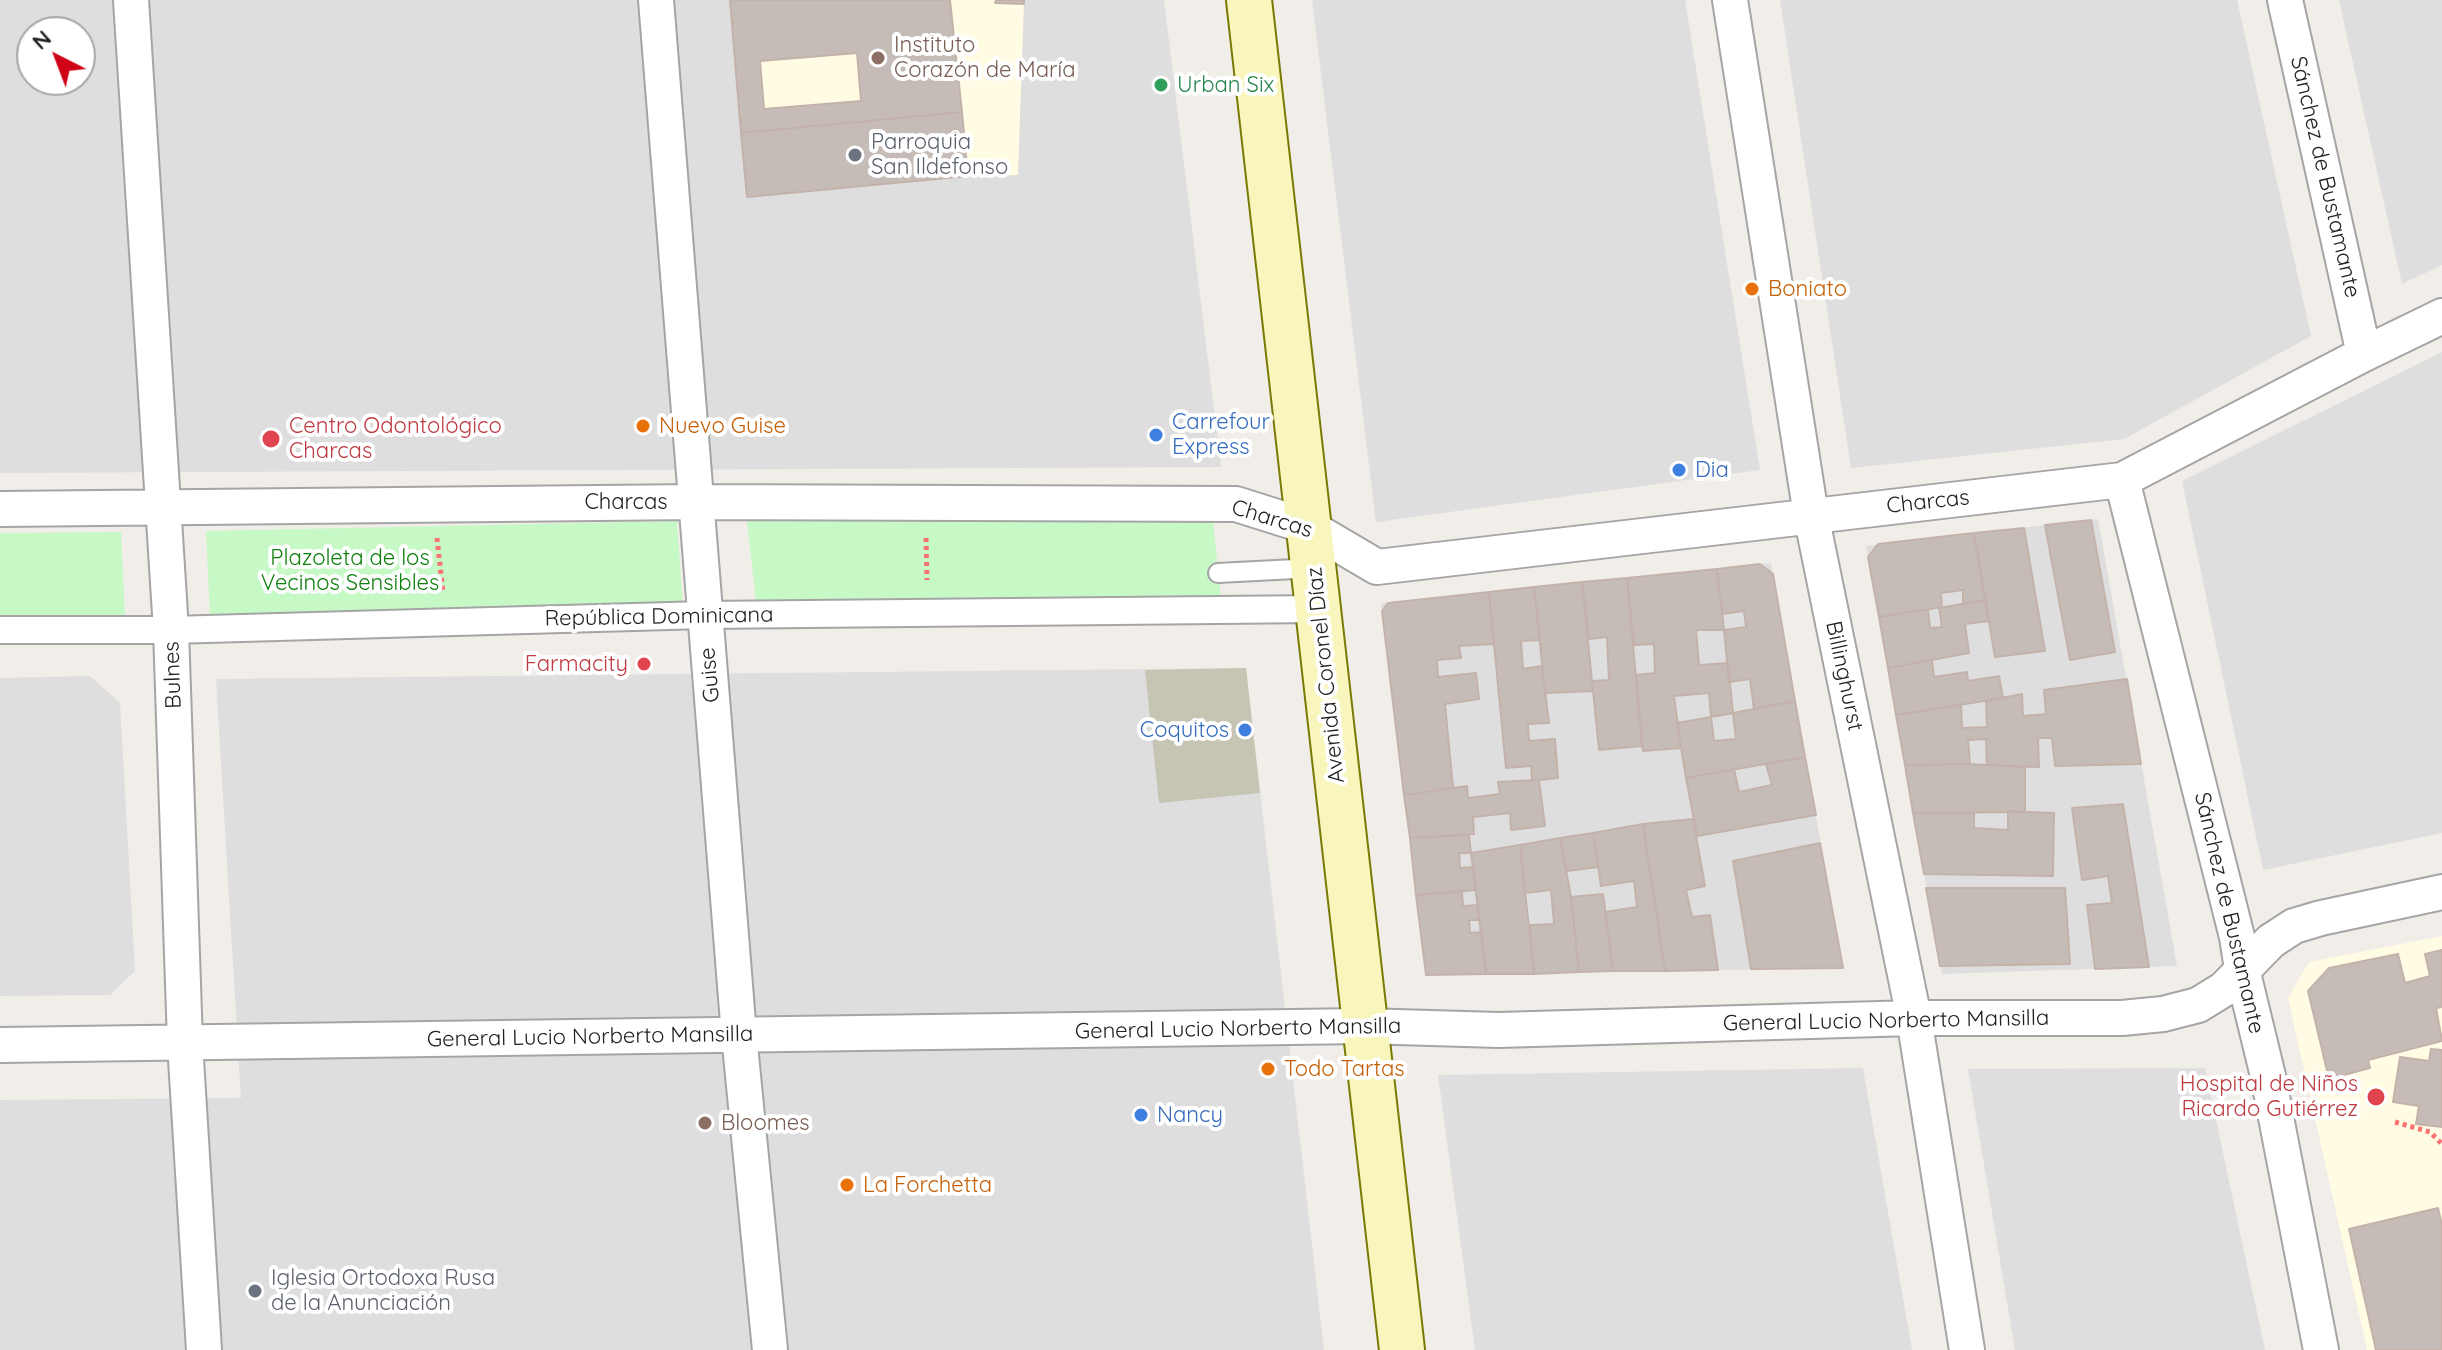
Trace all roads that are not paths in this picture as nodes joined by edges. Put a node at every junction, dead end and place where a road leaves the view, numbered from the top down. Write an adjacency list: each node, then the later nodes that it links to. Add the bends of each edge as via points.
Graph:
1 (131, 0): 11 (street, Bulnes)
2 (656, 0): 9 (street, Guise)
3 (1249, 0): 13 (main road, Avenida Coronel Díaz)
4 (1730, 0): 12 (street, Billinghurst)
5 (2285, 0): 7 (street, Sánchez de Bustamante)
6 (2442, 316): 7 (street, Charcas)
7 (2364, 354): 8 (street, Charcas)
8 (2122, 480): 12 (street, Charcas); 19 (street, Sánchez de Bustamante)
9 (697, 502): 11 (street, Charcas); 13 (street, Charcas, via 1236,504); 15 (street, Guise)
10 (0, 509): 11 (street, Charcas)
11 (165, 509): 17 (street, Bulnes)
12 (1811, 515): 13 (street, Charcas, via 1377,567); 20 (street, Billinghurst)
13 (1314, 568): 14 (lane); 15 (street, República Dominicana, via 928,612); 21 (main road, Avenida Coronel Díaz)
14 (1218, 573)
15 (705, 615): 17 (street, República Dominicana); 22 (street, Guise)
16 (0, 630): 17 (street, República Dominicana)
17 (171, 630): 23 (street, Bulnes)
18 (2442, 892): 19 (street, General Lucio Norberto Mansilla, via 2294,926)
19 (2242, 969): 20 (street, General Lucio Norberto Mansilla, via 2224,989 2198,1005 2163,1014); 29 (street, Sánchez de Bustamante)
20 (1914, 1018): 21 (street, General Lucio Norberto Mansilla, via 1499,1030); 28 (street, Billinghurst)
21 (1363, 1026): 22 (street, General Lucio Norberto Mansilla); 27 (main road, Avenida Coronel Díaz)
22 (739, 1035): 23 (street, General Lucio Norberto Mansilla); 26 (street, Guise)
23 (185, 1043): 24 (street, General Lucio Norberto Mansilla); 25 (street, Bulnes)
24 (0, 1045)
25 (204, 1350)
26 (770, 1350)
27 (1402, 1350)
28 (1967, 1350)
29 (2321, 1350)

